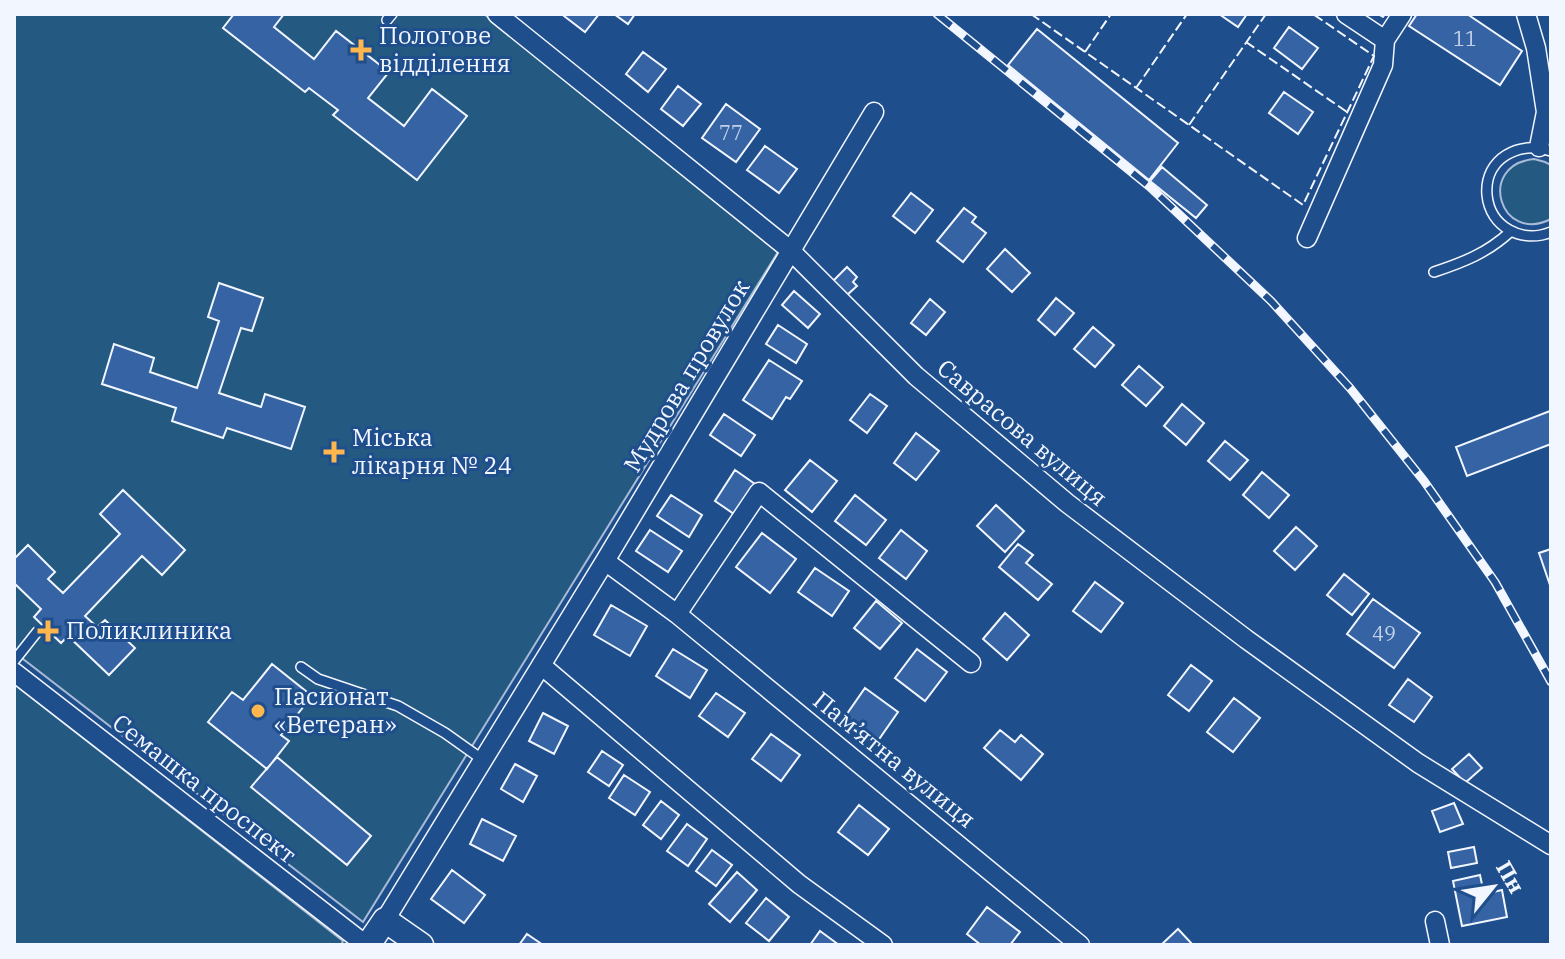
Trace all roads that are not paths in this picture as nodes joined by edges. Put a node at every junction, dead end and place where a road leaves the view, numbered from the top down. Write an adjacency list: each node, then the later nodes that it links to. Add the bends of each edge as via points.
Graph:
1 (497, 14): 11 (street, Саврасова вулиця)
2 (1346, 14): 5 (street)
3 (1402, 14): 5 (street)
4 (1526, 14): 7 (street, via 1546,112)
5 (1385, 40): 10 (street, via 1383,65)
6 (874, 112): 11 (street, Мудрова провулок)
7 (1545, 149): 8 (lane, via 1523,147 1508,153 1489,178 1490,208)
8 (1510, 232): 9 (lane, via 1525,237); 12 (lane, via 1493,248)
9 (1551, 232)
10 (1307, 238)
11 (790, 250): 13 (street, Мудрова провулок); 22 (street, Саврасова вулиця, via 916,376 1067,503 1418,763)
12 (1434, 272)
13 (605, 561): 14 (street, Пам’ятна вулиця); 18 (street, Мудрова провулок)
14 (677, 614): 17 (street, via 759,492); 28 (street, Пам’ятна вулиця)
15 (37, 632): 16 (lane)
16 (14, 661)
17 (971, 663)
18 (541, 665): 21 (street, Мудрова провулок); 27 (street, via 799,884)
19 (301, 667): 21 (lane, via 318,679 398,706)
20 (14, 672): 25 (street, Семашка проспект)
21 (483, 760): 23 (street, Мудрова провулок)
22 (1551, 845)
23 (385, 920): 25 (street); 26 (street)
24 (1435, 921): 29 (street)
25 (367, 945)
26 (421, 945)
27 (883, 945)
28 (1080, 945)
29 (1440, 945)

